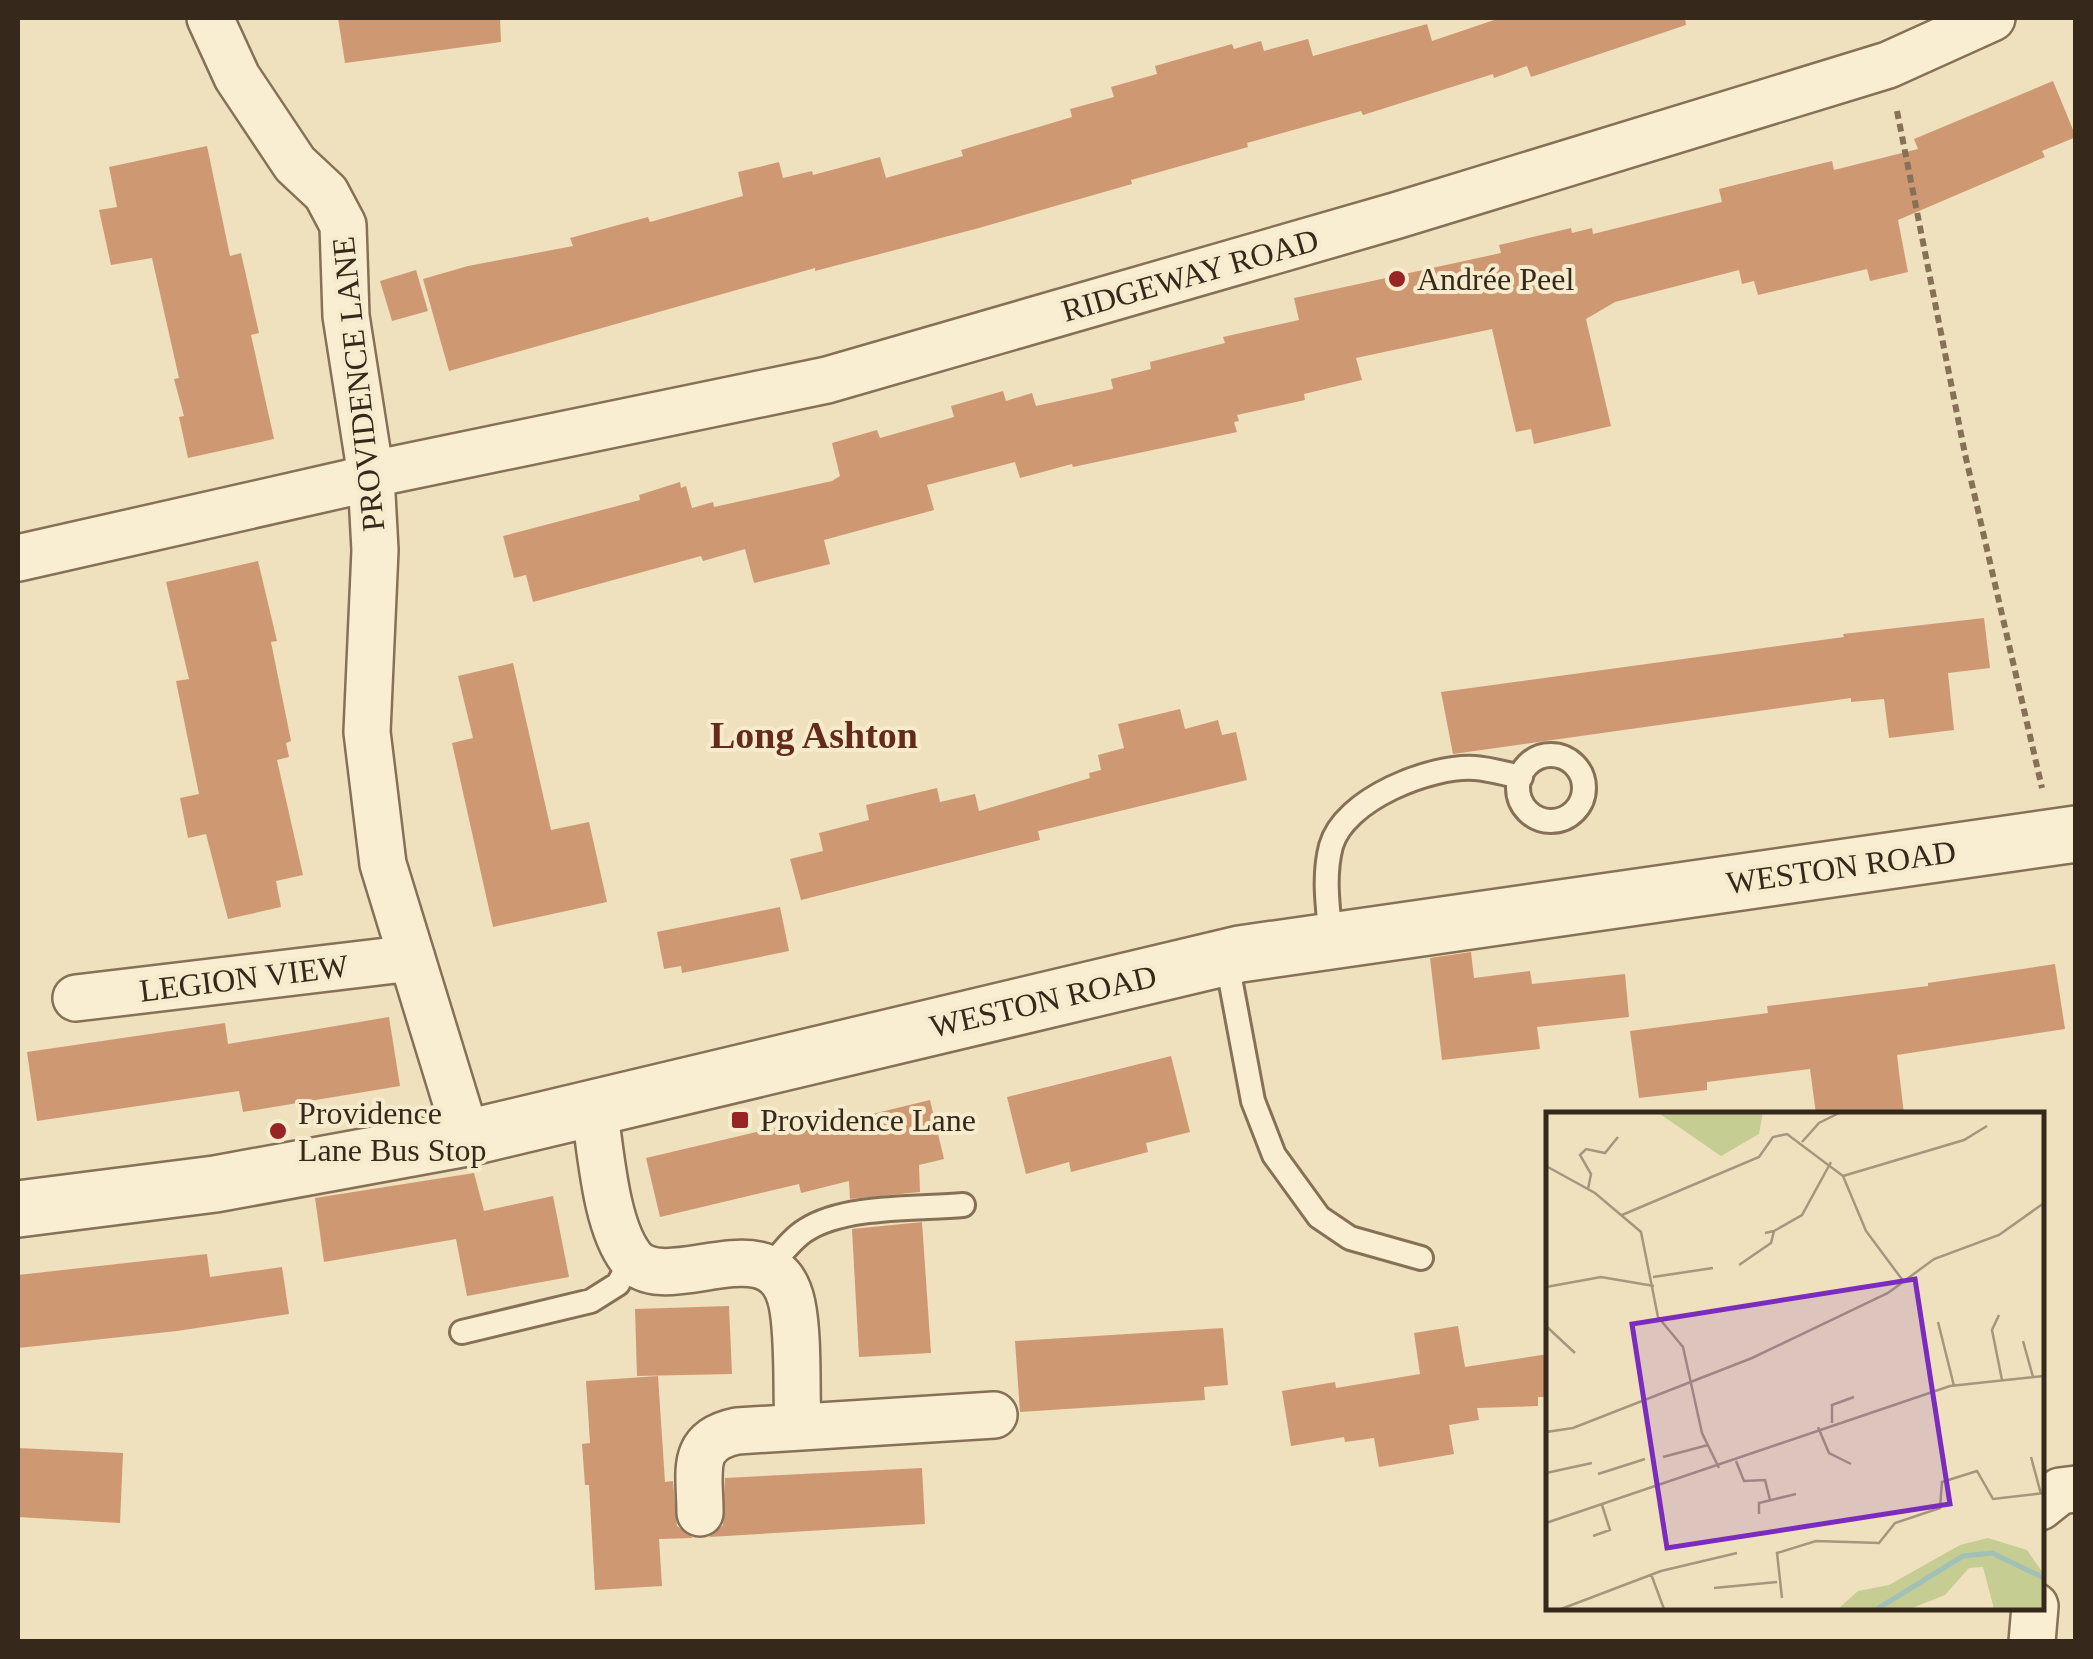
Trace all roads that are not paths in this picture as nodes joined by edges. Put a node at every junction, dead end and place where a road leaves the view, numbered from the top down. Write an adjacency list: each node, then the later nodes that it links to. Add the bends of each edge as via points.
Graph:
1 (210, 18): 3 (street, PROVIDENCE LANE, via 237,76 295,164 326,193 342,225 346,316)
2 (1992, 18): 3 (street, RIDGEWAY ROAD, via 1888,66 827,380)
3 (371, 476): 4 (street, RIDGEWAY ROAD); 9 (street, PROVIDENCE LANE, via 375,550 367,732 383,864)
4 (18, 558)
5 (1521, 777): 7 (lane, via 1474,768 1432,771 1355,810 1332,842 1326,882)
6 (2060, 815): 7 (street, WESTON ROAD)
7 (1331, 940): 8 (street, WESTON ROAD)
8 (1226, 957): 11 (street, WESTON ROAD); 16 (lane, via 1253,1102 1274,1155 1319,1217 1350,1238)
9 (412, 958): 10 (street, LEGION VIEW); 12 (street, PROVIDENCE LANE)
10 (76, 998)
11 (594, 1108): 12 (street, WESTON ROAD); 15 (street, via 614,1222)
12 (467, 1138): 14 (street, WESTON ROAD, via 215,1184)
13 (963, 1204): 17 (lane, via 822,1222 802,1232)
14 (18, 1210)
15 (632, 1258): 17 (street, via 648,1270 752,1263); 18 (lane, via 618,1284 591,1301)
16 (1422, 1258)
17 (767, 1270): 20 (street, via 780,1278 792,1302)
18 (462, 1332)
19 (994, 1415): 20 (street)
20 (798, 1428): 23 (street, via 715,1436 700,1464)
21 (2076, 1488): 22 (street)
22 (2043, 1505)
23 (700, 1512)
24 (2035, 1609): 25 (street)
25 (2032, 1642)

